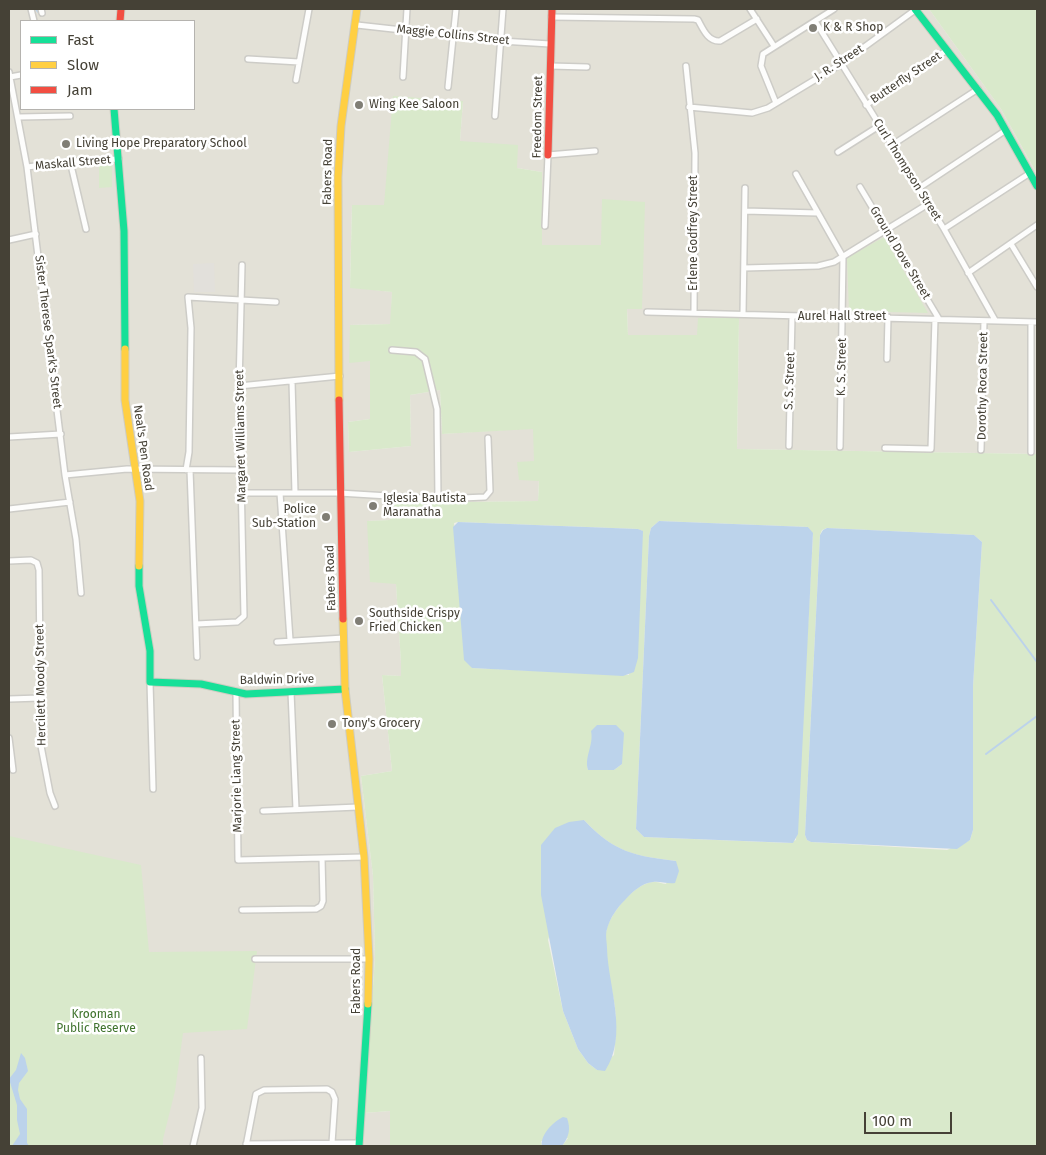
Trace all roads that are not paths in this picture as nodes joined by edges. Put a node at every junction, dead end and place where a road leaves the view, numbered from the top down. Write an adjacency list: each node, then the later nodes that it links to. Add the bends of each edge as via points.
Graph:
1 (308, 9): 20 (street)
2 (355, 9): 12 (street, Fabers Road)
3 (407, 9): 13 (street)
4 (456, 9): 14 (street)
5 (502, 9): 15 (street)
6 (750, 9): 10 (street)
7 (834, 9): 11 (street)
8 (915, 9): 18 (street); 21 (street, J. R. Street)
9 (552, 13): 10 (street, via 694,19 712,40 720,41); 16 (street, Freedom Street)
10 (757, 19): 17 (street)
11 (815, 21): 17 (street); 21 (street, Curl Thompson Street)
12 (357, 25): 13 (street, Maggie Collins Street); 82 (street, Fabers Road, via 339,151)
13 (406, 30): 14 (street, Maggie Collins Street); 26 (street)
14 (455, 35): 15 (street, Maggie Collins Street); 28 (street)
15 (501, 41): 16 (street, Maggie Collins Street); 35 (street)
16 (550, 44): 22 (street, Freedom Street)
17 (774, 46): 30 (street, via 763,54 761,66)
18 (947, 50): 29 (street); 31 (street, Butterfly Street)
19 (248, 59): 20 (street)
20 (299, 62): 27 (street)
21 (841, 64): 30 (street, J. R. Street); 31 (street, Curl Thompson Street)
22 (550, 66): 24 (street); 42 (street, Freedom Street)
23 (686, 66): 32 (street, Erlene Godfrey Street)
24 (588, 67)
25 (9, 74): 36 (street, Sister Therese Spark's Street)
26 (403, 77)
27 (296, 80)
28 (448, 87)
29 (978, 89): 38 (street); 39 (street)
30 (776, 103): 32 (street, J. R. Street, via 752,112)
31 (866, 105): 37 (street, Curl Thompson Street)
32 (690, 107): 71 (street, Erlene Godfrey Street, via 695,153)
33 (114, 110): 43 (street, Neal's Pen Road)
34 (70, 116): 36 (street)
35 (495, 116)
36 (19, 117): 45 (street, Sister Therese Spark's Street)
37 (879, 126): 39 (street, Curl Thompson Street); 41 (street)
38 (1006, 130): 46 (street); 51 (street)
39 (892, 145): 51 (street, Curl Thompson Street)
40 (595, 151): 42 (street)
41 (838, 152)
42 (548, 155): 56 (street, Freedom Street)
43 (119, 159): 44 (street, Maskall Street); 93 (street, Neal's Pen Road, via 125,245 125,400)
44 (70, 161): 45 (street, Maskall Street); 57 (street)
45 (27, 166): 60 (street, Sister Therese Spark's Street)
46 (1030, 173): 48 (street); 58 (street)
47 (796, 174): 54 (street)
48 (1037, 186)
49 (860, 187): 59 (street, Ground Dove Street)
50 (745, 188): 53 (street)
51 (919, 188): 52 (street, Curl Thompson Street)
52 (928, 204): 58 (street, Curl Thompson Street); 59 (street)
53 (745, 211): 54 (street); 65 (street)
54 (818, 213): 63 (street)
55 (1037, 225): 62 (street)
56 (545, 226)
57 (86, 229)
58 (944, 229): 66 (street, Curl Thompson Street)
59 (885, 230): 63 (street); 76 (street, Ground Dove Street)
60 (36, 234): 61 (street); 85 (street, Sister Therese Spark's Street)
61 (9, 240)
62 (1011, 244): 66 (street); 67 (street)
63 (843, 257): 65 (street, via 818,266); 73 (street, K. S. Street)
64 (242, 265): 68 (street, Margaret Williams Street)
65 (744, 268): 72 (street)
66 (968, 273): 77 (street, Curl Thompson Street)
67 (1037, 287)
68 (242, 300): 69 (street); 84 (street, Margaret Williams Street); 94 (street, via 188,297 191,328)
69 (276, 302)
70 (647, 312): 71 (street, Aurel Hall Street)
71 (694, 313): 72 (street, Aurel Hall Street)
72 (743, 314): 74 (street, Aurel Hall Street)
73 (842, 316): 74 (street, Aurel Hall Street); 75 (street, Aurel Hall Street); 89 (street, K. S. Street)
74 (792, 317): 88 (street, S. S. Street)
75 (888, 317): 76 (street, Aurel Hall Street); 81 (street)
76 (937, 319): 78 (street, Aurel Hall Street); 90 (street, via 931,449)
77 (995, 320): 78 (street, Aurel Hall Street); 79 (street, Aurel Hall Street)
78 (984, 321): 91 (street, Dorothy Roca Street)
79 (1034, 322): 92 (street)
80 (392, 350): 101 (street, via 416,352 425,359 437,409)
81 (887, 359)
82 (340, 376): 83 (street); 100 (street, Fabers Road)
83 (292, 381): 84 (street); 99 (street)
84 (239, 386): 95 (street, Margaret Williams Street)
85 (61, 434): 86 (street); 96 (street, Sister Therese Spark's Street)
86 (9, 437)
87 (488, 438): 101 (street, via 489,494 480,498)
88 (789, 446)
89 (840, 447)
90 (885, 448)
91 (981, 450)
92 (1031, 452)
93 (135, 469): 94 (street); 96 (street); 111 (street, Neal's Pen Road, via 140,510 140,586 150,650)
94 (188, 470): 95 (street); 106 (street)
95 (241, 470): 97 (street, Margaret Williams Street)
96 (65, 475): 102 (street, Sister Therese Spark's Street)
97 (241, 493): 98 (street); 106 (street, Margaret Williams Street, via 244,616 237,622)
98 (280, 493): 99 (street); 108 (street)
99 (295, 493): 100 (street)
100 (339, 494): 101 (street); 107 (street, Fabers Road)
101 (438, 499)
102 (70, 502): 103 (street); 105 (street, Sister Therese Spark's Street)
103 (9, 509)
104 (9, 561): 115 (street, Hercilett Moody Street, via 31,560 37,563 39,570)
105 (81, 593)
106 (196, 624): 110 (street)
107 (344, 638): 108 (street); 112 (street, Fabers Road)
108 (290, 640): 109 (street)
109 (276, 642)
110 (198, 657)
111 (150, 682): 114 (street, Baldwin Drive, via 201,684); 119 (street, Neal's Pen Road)
112 (345, 689): 113 (street, Baldwin Drive); 121 (street, Fabers Road)
113 (291, 692): 114 (street, Baldwin Drive); 122 (street)
114 (236, 693): 125 (street, Marjorie Liang Street, via 238,860)
115 (40, 698): 116 (street); 120 (street, Hercilett Moody Street, via 42,753)
116 (9, 699)
117 (9, 738): 118 (street)
118 (13, 770)
119 (153, 789)
120 (55, 806)
121 (358, 807): 122 (street); 124 (street, Fabers Road)
122 (296, 809): 123 (street)
123 (263, 811)
124 (364, 857): 125 (street); 128 (street, Fabers Road)
125 (322, 858): 126 (street, via 324,901 321,906 316,909)
126 (242, 910)
127 (255, 959): 128 (street)
128 (368, 959): 131 (street, Fabers Road, via 368,1014)
129 (201, 1058): 135 (street, via 202,1108)
130 (332, 1143): 131 (street); 132 (street, via 335,1099 332,1092 326,1089 264,1090 256,1094); 134 (street)
131 (359, 1144)
132 (246, 1145): 133 (street)
133 (272, 1145): 134 (street)
134 (310, 1145)
135 (193, 1146)

